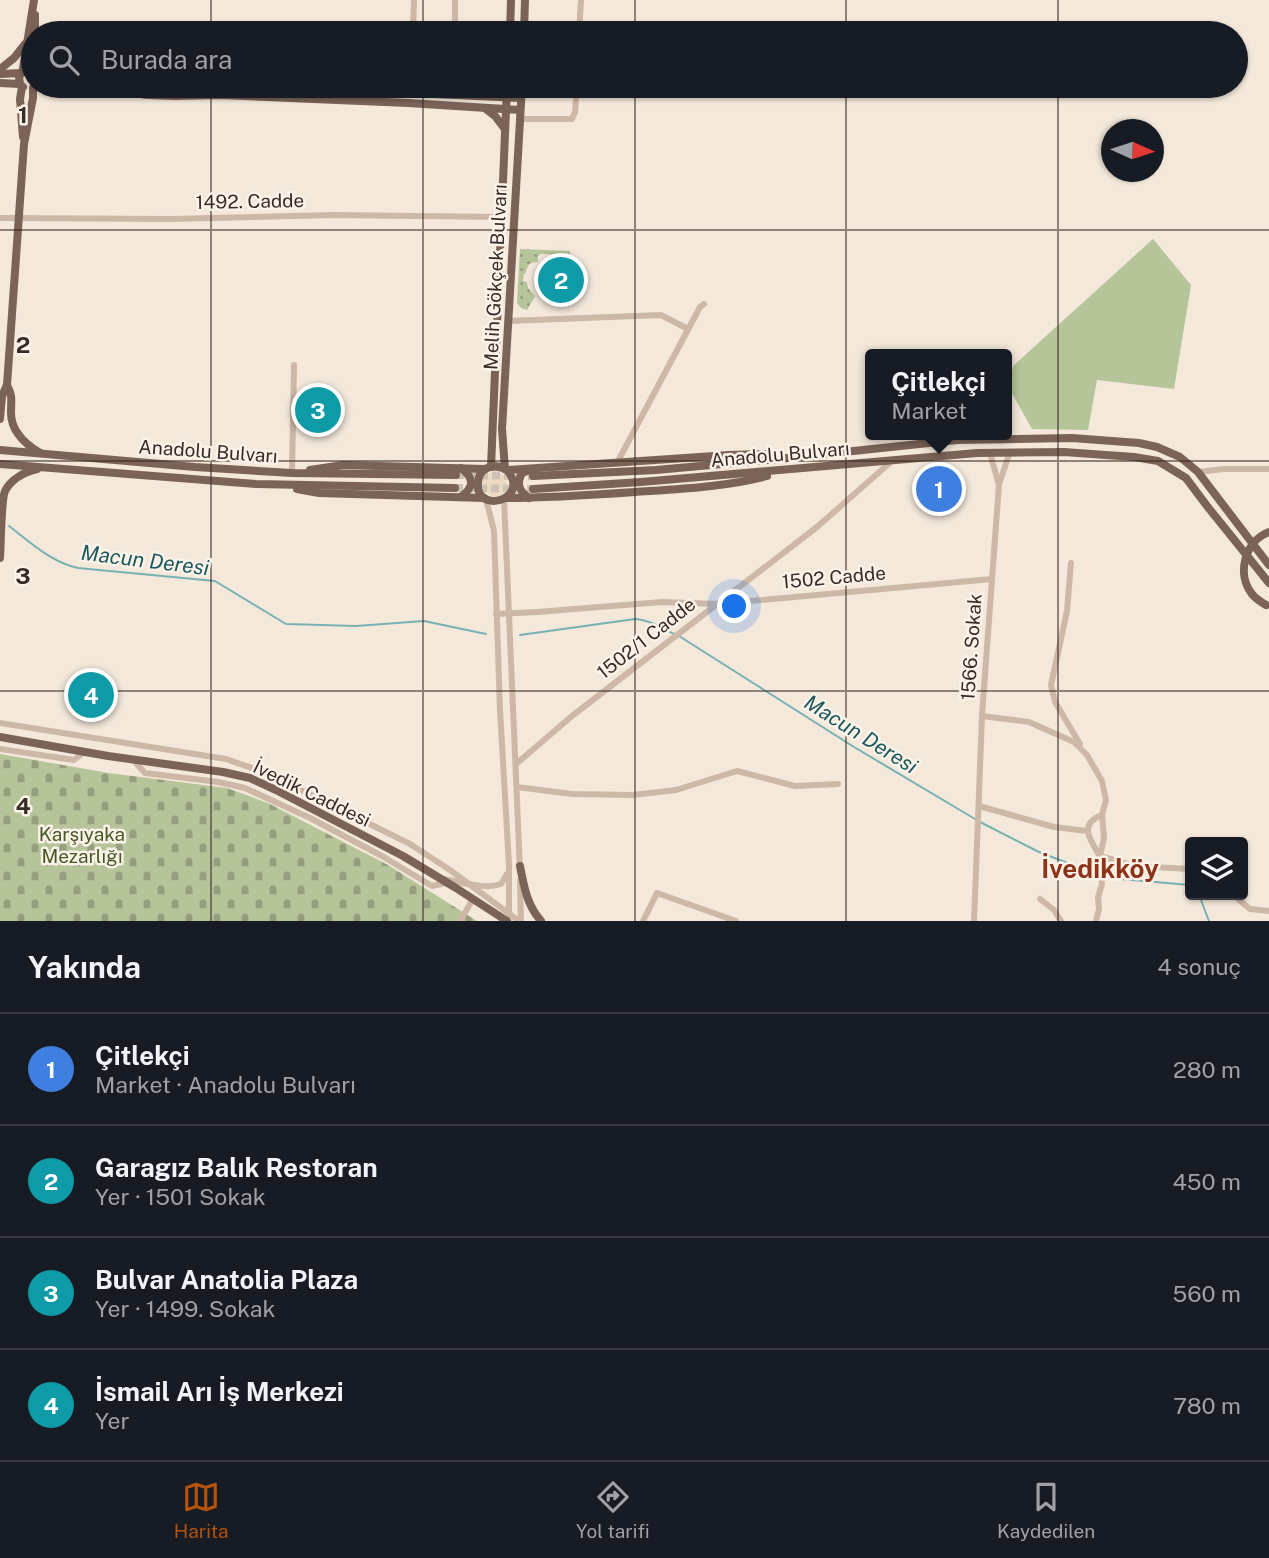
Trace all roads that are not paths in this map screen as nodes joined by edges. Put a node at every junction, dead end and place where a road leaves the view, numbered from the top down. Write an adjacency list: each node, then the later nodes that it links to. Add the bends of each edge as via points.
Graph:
1 (34, 0): 7 (main road); 8 (main road)
2 (414, 0): 9 (street)
3 (455, 0): 10 (street)
4 (511, 0): 11 (main road)
5 (525, 0): 12 (main road)
6 (581, 0): 13 (street)
7 (30, 21)
8 (35, 21)
9 (414, 21)
10 (455, 21)
11 (510, 21)
12 (524, 21)
13 (580, 21)
14 (21, 49): 15 (main road)
15 (0, 71): 16 (main road)
16 (21, 74): 18 (main road)
17 (0, 83): 18 (main road)
18 (21, 85): 28 (main road)
19 (33, 98): 28 (main road)
20 (333, 98): 24 (main road)
21 (507, 98): 25 (main road, Melih Gökçek Bulvarı)
22 (521, 98): 26 (main road, Melih Gökçek Bulvarı)
23 (576, 98): 26 (street, via 572,119)
24 (484, 108): 25 (main road); 27 (main road)
25 (506, 109): 26 (main road); 27 (main road, Melih Gökçek Bulvarı)
26 (520, 114): 33 (main road, Melih Gökçek Bulvarı)
27 (505, 129): 29 (main road, Melih Gökçek Bulvarı)
28 (24, 144): 31 (main road)
29 (502, 217): 31 (street, 1492. Cadde); 49 (main road, Melih Gökçek Bulvarı)
30 (0, 218): 31 (street, 1492. Cadde)
31 (19, 219): 36 (main road)
32 (704, 304): 34 (street)
33 (508, 321): 34 (street, via 661,315); 51 (main road, Melih Gökçek Bulvarı, via 502,429)
34 (688, 329): 46 (street)
35 (294, 365): 56 (street)
36 (7, 384): 37 (main road); 43 (main road, via 17,432)
37 (0, 419)
38 (1012, 439): 55 (main road, Anadolu Bulvarı, via 1139,443 1180,457)
39 (957, 440): 44 (main road, Anadolu Bulvarı)
40 (0, 450): 43 (main road, Anadolu Bulvarı)
41 (989, 453): 42 (main road, Anadolu Bulvarı); 45 (main road, Anadolu Bulvarı); 58 (street)
42 (1010, 453): 58 (street); 71 (main road, Anadolu Bulvarı, via 1064,452 1158,461 1186,478)
43 (41, 454): 56 (main road, Anadolu Bulvarı)
44 (797, 457): 46 (main road, via 768,454); 54 (main road, Anadolu Bulvarı, via 619,472)
45 (894, 460): 52 (main road, Anadolu Bulvarı); 72 (street, 1502/1 Cadde)
46 (617, 463): 54 (main road)
47 (0, 464): 48 (main road, Anadolu Bulvarı)
48 (39, 468): 57 (main road, Anadolu Bulvarı); 65 (main road, via 22,475 4,492)
49 (488, 468): 51 (main road); 53 (main road, Anadolu Bulvarı); 62 (main road, via 478,483)
50 (1269, 469): 55 (street)
51 (506, 470): 54 (main road); 63 (main road, via 513,484)
52 (791, 470): 60 (main road, Anadolu Bulvarı); 64 (main road, via 730,483)
53 (459, 471): 56 (main road, Anadolu Bulvarı); 61 (main road, via 471,478 468,492)
54 (533, 472): 64 (main road, via 522,473 518,483)
55 (1198, 472): 69 (main road, Anadolu Bulvarı)
56 (294, 473)
57 (274, 484): 59 (main road, Anadolu Bulvarı); 61 (main road, via 319,493)
58 (999, 484): 70 (street, 1566. Sokak)
59 (455, 488)
60 (533, 489)
61 (461, 497): 62 (main road)
62 (485, 498): 63 (main road); 74 (street, via 494,531)
63 (505, 498): 64 (main road); 75 (street)
64 (529, 498)
65 (1, 520): 67 (main road)
66 (1269, 532): 73 (main road, bridge, via 1256,539 1244,563 1252,594)
67 (0, 558)
68 (1071, 563): 81 (street, via 1068,611 1051,685 1055,702)
69 (1269, 565)
70 (992, 579): 72 (street, 1502 Cadde); 76 (street, 1566. Sokak)
71 (1269, 583)
72 (717, 604): 75 (street, 1502 Cadde, via 662,602); 82 (street, 1502/1 Cadde)
73 (1267, 607)
74 (496, 614): 75 (street); 89 (street)
75 (510, 614): 82 (street)
76 (982, 716): 81 (street, via 1029,722 1074,742); 85 (street, 1566. Sokak)
77 (0, 723): 93 (street, via 247,766 410,844)
78 (0, 737): 80 (main road, İvedik Caddesi)
79 (0, 749): 80 (street, via 74,760)
80 (83, 752): 92 (main road, İvedik Caddesi, via 250,778)
81 (1087, 755): 86 (street, via 1102,781 1106,800)
82 (516, 764): 84 (street)
83 (838, 784): 84 (street, via 795,786 737,771 676,790 634,795)
84 (517, 788): 90 (street)
85 (979, 809): 87 (street); 104 (street, 1566. Sokak)
86 (1102, 816): 87 (street, via 1094,818); 88 (street)
87 (1087, 831): 88 (street)
88 (1100, 856): 91 (street, via 1128,864); 106 (street, via 1102,884)
89 (509, 865): 93 (street, via 501,884); 98 (street)
90 (520, 866): 100 (street); 101 (main road, via 532,911)
91 (1185, 869)
92 (443, 880): 93 (street); 94 (main road, İvedik Caddesi)
93 (467, 883): 98 (street)
94 (473, 899): 98 (main road, İvedik Caddesi); 99 (street)
95 (1040, 899): 105 (street)
96 (1239, 900): 97 (street, via 1250,909)
97 (1269, 911)
98 (508, 919): 100 (street)
99 (460, 921)
100 (520, 921)
101 (541, 921)
102 (643, 921): 103 (street, via 657,893)
103 (736, 921)
104 (974, 921)
105 (1062, 921)
106 (1096, 921)

